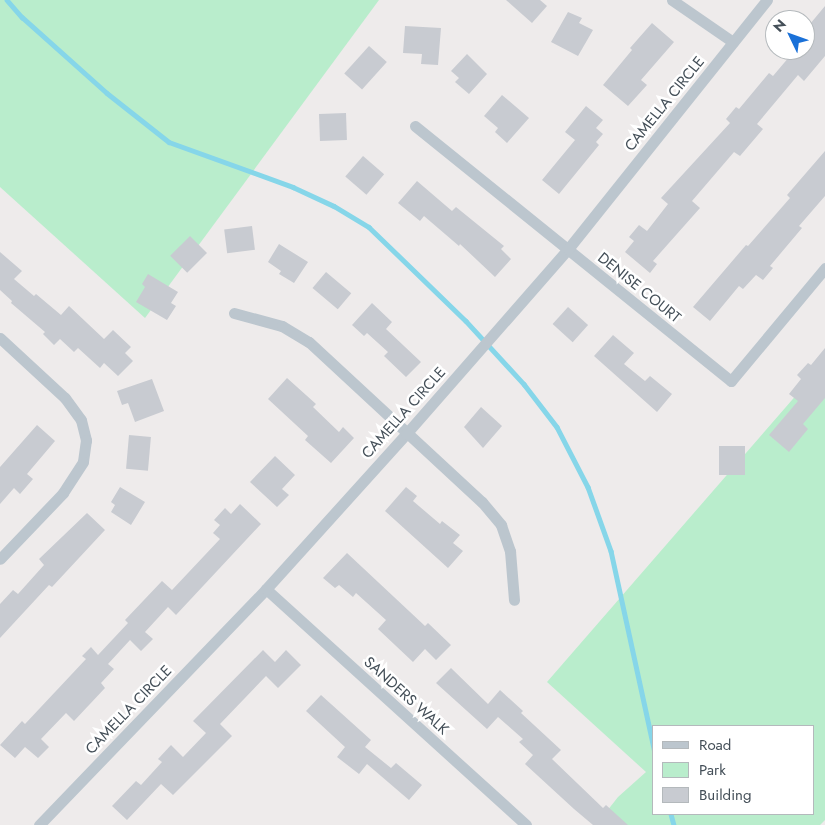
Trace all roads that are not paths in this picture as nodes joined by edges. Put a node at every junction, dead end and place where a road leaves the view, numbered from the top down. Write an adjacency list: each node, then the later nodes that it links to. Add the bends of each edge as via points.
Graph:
1 (672, 0): 3 (street)
2 (768, 0): 3 (street, CAMELLA CIRCLE)
3 (733, 42): 5 (street, CAMELLA CIRCLE)
4 (415, 126): 5 (street, DENISE COURT)
5 (568, 250): 6 (street, DENISE COURT, via 731,382); 9 (street, CAMELLA CIRCLE)
6 (825, 268)
7 (234, 313): 9 (street, via 282,326 308,342)
8 (0, 338): 10 (street, via 65,398 82,420 86,440 83,462 64,493)
9 (406, 434): 11 (street, CAMELLA CIRCLE); 12 (street, via 482,502 501,525 510,551)
10 (0, 559)
11 (266, 589): 13 (street, CAMELLA CIRCLE); 14 (street, SANDERS WALK)
12 (514, 600)
13 (39, 825)
14 (526, 825)

